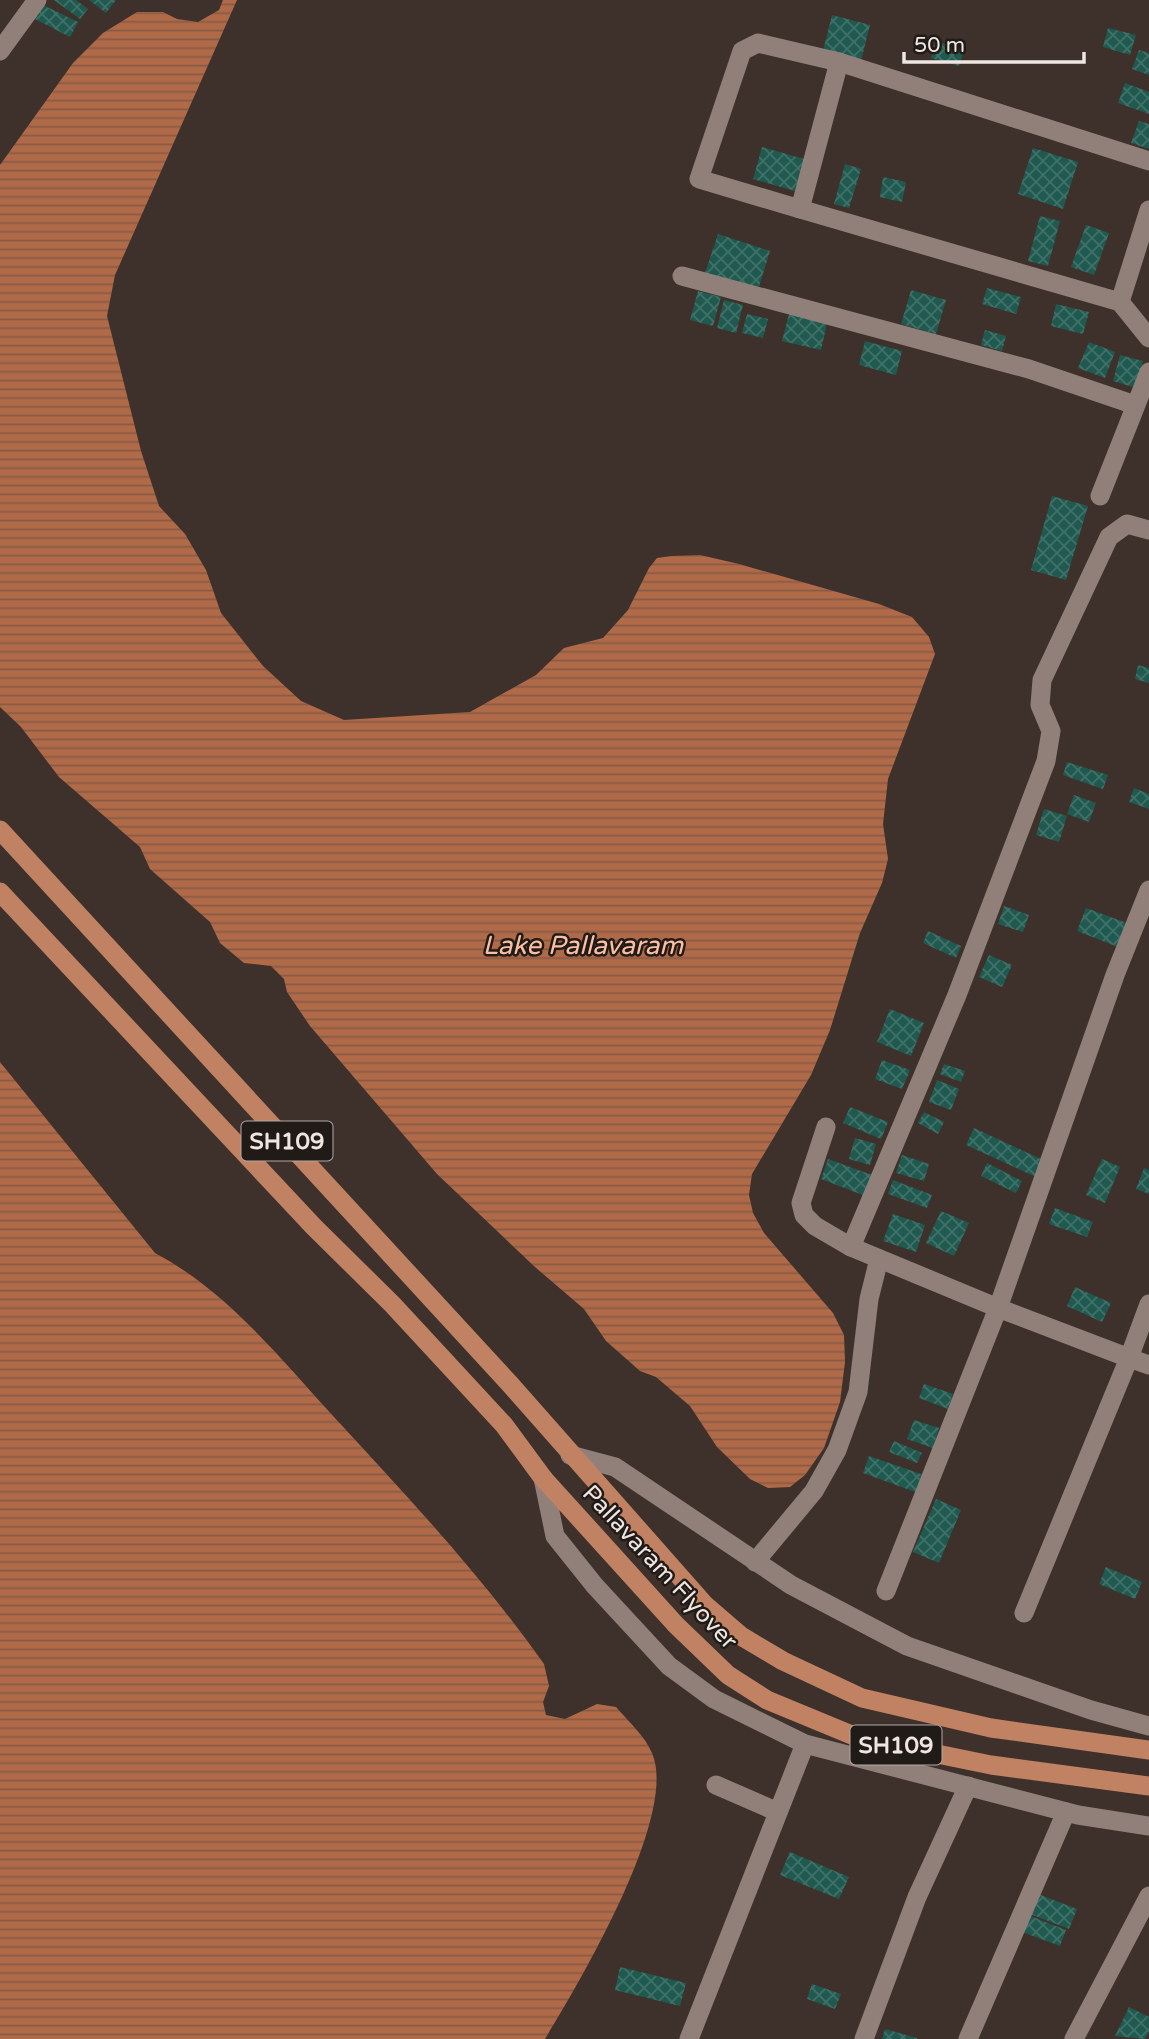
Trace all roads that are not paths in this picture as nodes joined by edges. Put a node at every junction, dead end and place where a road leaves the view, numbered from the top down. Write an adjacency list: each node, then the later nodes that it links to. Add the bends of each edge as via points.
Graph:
1 (37, 0): 2 (street)
2 (0, 51)
3 (839, 62): 4 (street); 5 (street); 5 (street, via 758,43 742,51 699,179)
4 (1149, 161)
5 (800, 209): 8 (street)
6 (1149, 209): 8 (street)
7 (682, 276): 11 (street, via 1029,369)
8 (1121, 302): 9 (street)
9 (1149, 338)
10 (1149, 372): 11 (street)
11 (1135, 405): 12 (street)
12 (1100, 496)
13 (1149, 530): 18 (street, via 1127,524 1109,537 1042,680 1040,705 1051,731 1046,761 957,995)
14 (0, 830): 24 (main road, SH109)
15 (1149, 890): 21 (street)
16 (0, 892): 25 (main road, SH109, via 439,1354 504,1425)
17 (826, 1127): 18 (street, via 801,1203 804,1215 815,1226)
18 (851, 1247): 19 (street)
19 (879, 1259): 21 (street); 26 (street, via 869,1299 858,1392 837,1450 814,1491)
20 (1149, 1304): 22 (street)
21 (998, 1308): 22 (street); 27 (street)
22 (1129, 1358): 23 (street); 28 (street)
23 (1149, 1365)
24 (570, 1455): 26 (street, via 615,1467); 31 (main road, Pallavaram Flyover / SH109, via 705,1605 741,1636 783,1661 862,1698 991,1728)
25 (543, 1478): 30 (street, via 555,1536 669,1667 714,1699); 34 (main road, Pallavaram Flyover / SH109, via 676,1625 728,1675 768,1700 859,1738 991,1765)
26 (755, 1562): 29 (street, via 907,1646)
27 (886, 1591)
28 (1024, 1613)
29 (1149, 1726)
30 (805, 1744): 33 (street); 35 (street)
31 (1149, 1751)
32 (716, 1785): 35 (street)
33 (968, 1786): 36 (street); 40 (street, via 918,1896)
34 (1149, 1786)
35 (778, 1812): 39 (street)
36 (1066, 1812): 37 (street); 41 (street)
37 (1149, 1826)
38 (1149, 1896): 42 (street)
39 (690, 2039)
40 (864, 2039)
41 (968, 2039)
42 (1074, 2039)

